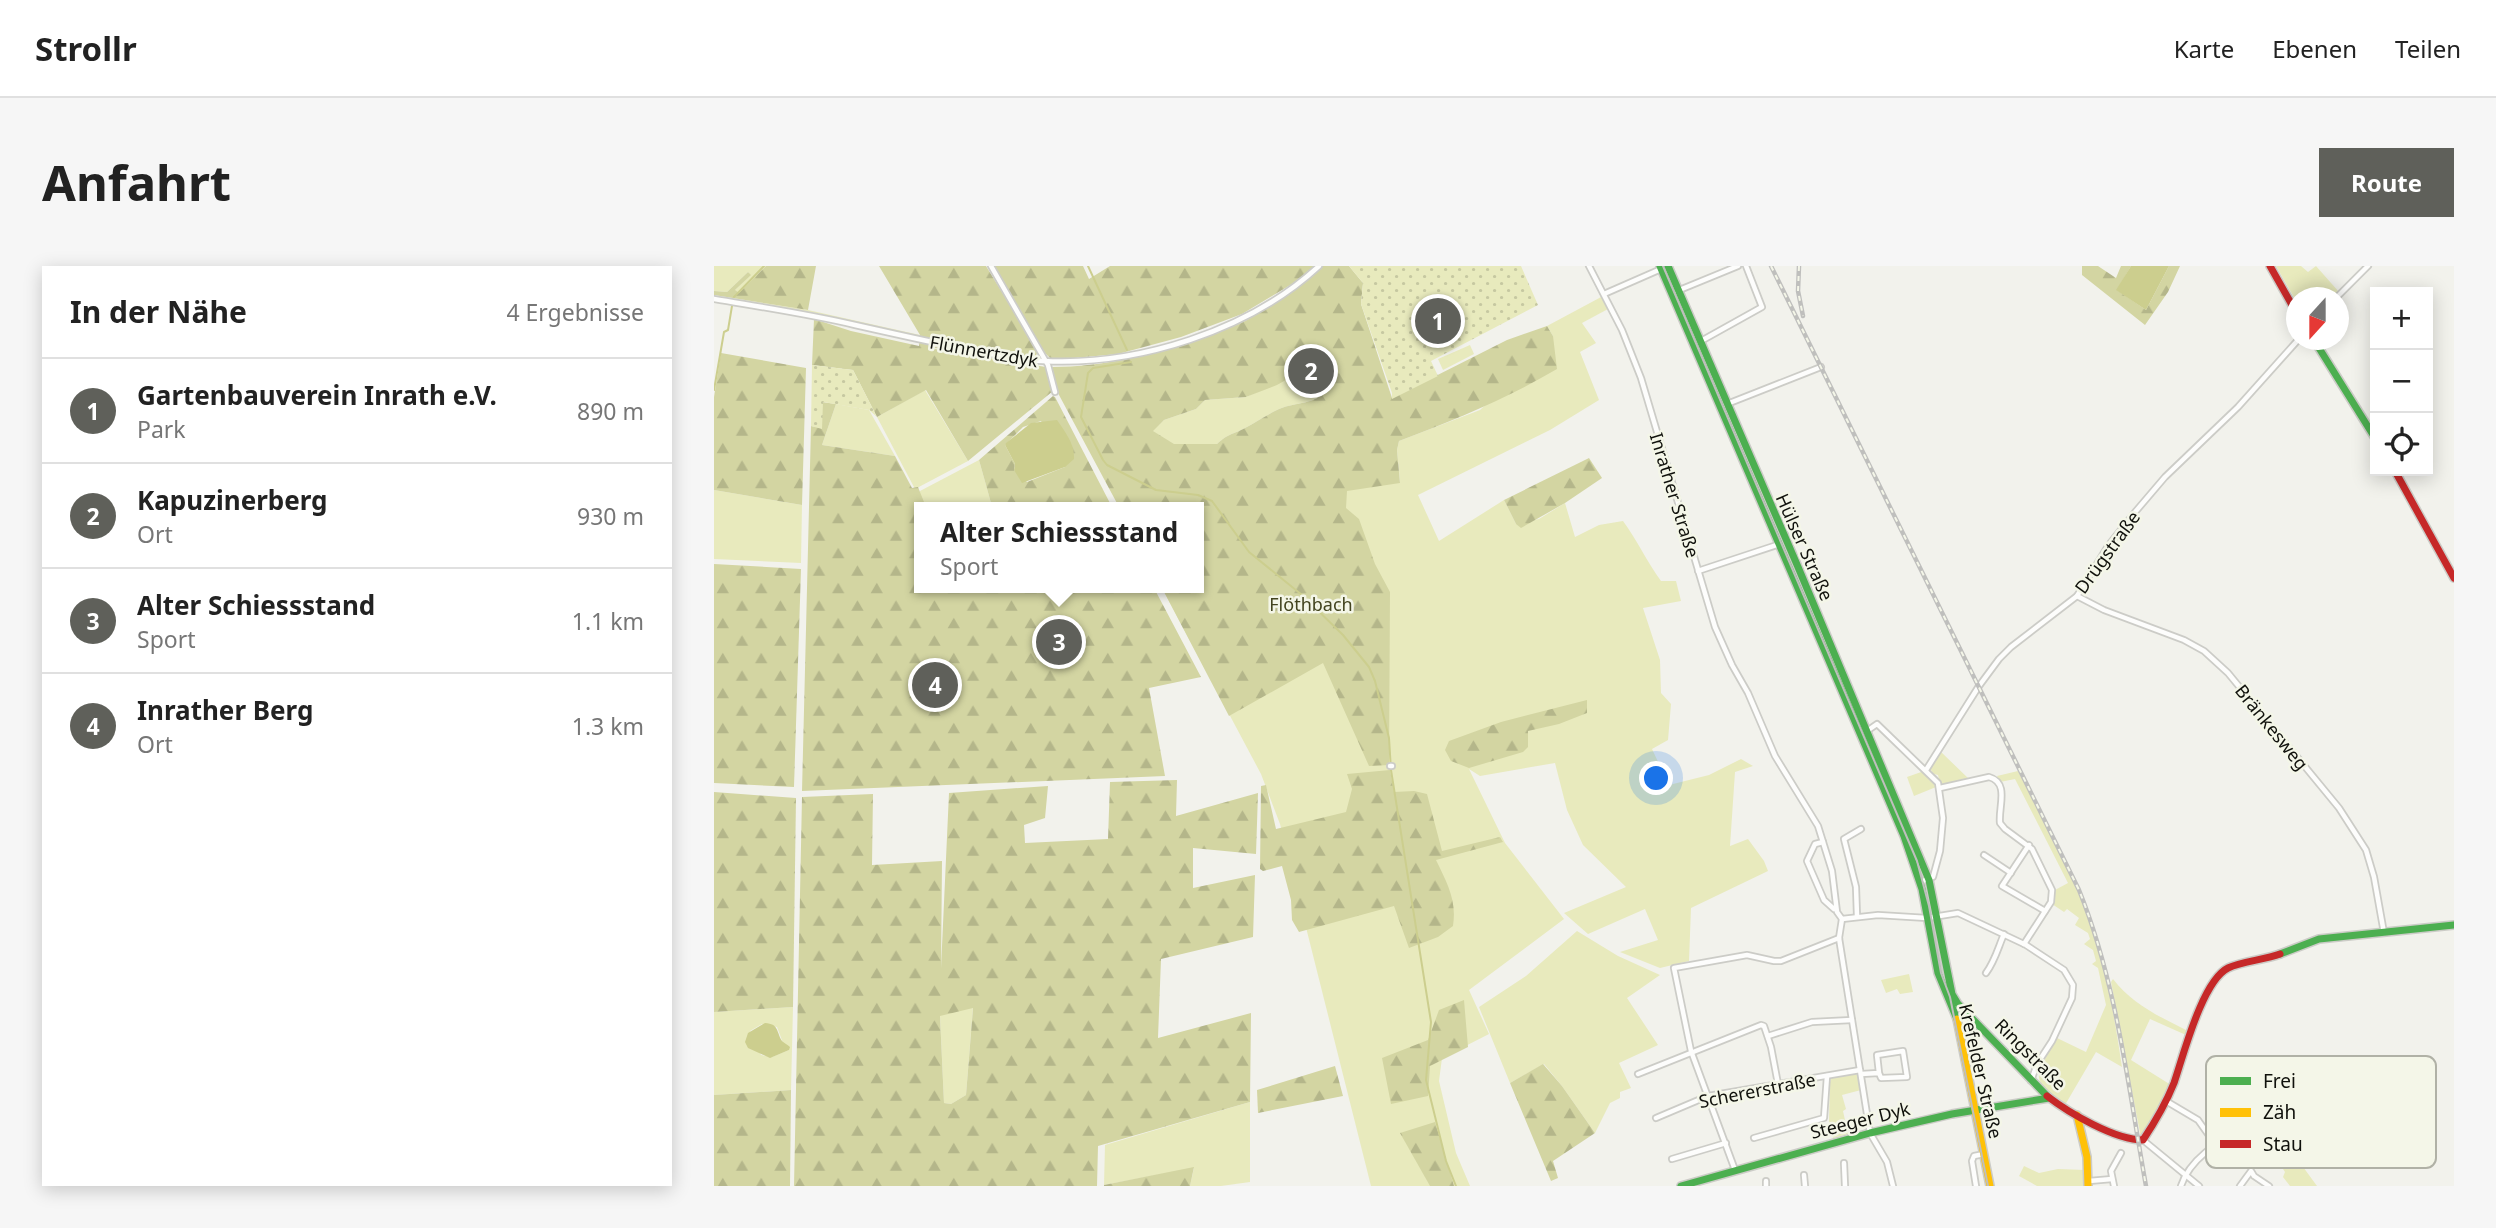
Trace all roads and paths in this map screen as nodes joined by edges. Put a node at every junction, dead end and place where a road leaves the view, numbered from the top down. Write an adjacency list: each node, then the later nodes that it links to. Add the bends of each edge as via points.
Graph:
1 (991, 266): 17 (street)
2 (1319, 266): 17 (street, Flünnertzdyk, via 1254,311 1182,342 1119,357)
3 (1589, 266): 12 (street, Inrather Straße)
4 (1738, 266): 10 (street)
5 (1746, 266): 14 (street, via 1762,307)
6 (2270, 266): 11 (street)
7 (2368, 266): 9 (street)
8 (1663, 267): 10 (street, Hülser Straße); 12 (street, Hülser Straße)
9 (2347, 287)
10 (1675, 292): 14 (street, Hülser Straße); 20 (street, Hülser Straße)
11 (2286, 293)
12 (1604, 294): 24 (street, Inrather Straße, via 1641,377)
13 (714, 299): 17 (street, Flünnertzdyk)
14 (1701, 341): 20 (street, Hülser Straße)
15 (2289, 350): 26 (street, Drügstraße, via 2136,511)
16 (2320, 350): 21 (street)
17 (1046, 362): 19 (street)
18 (1821, 367): 20 (street)
19 (1055, 392)
20 (1723, 405): 23 (street, Hülser Straße)
21 (2370, 430)
22 (2398, 476): 25 (street)
23 (1783, 543): 24 (street); 27 (street, Hülser Straße); 28 (street, Hülser Straße)
24 (1698, 571): 33 (street, Inrather Straße, via 1715,627 1775,756)
25 (2454, 578)
26 (2077, 596): 30 (street, Drügstraße, via 1999,659); 46 (street, Bränkesweg, via 2184,640 2228,673 2339,807 2366,850)
27 (1819, 638): 38 (street, Krefelder Straße)
28 (1855, 703): 29 (street, Krefelder Straße)
29 (1867, 731): 30 (street, via 1877,724); 37 (street, Krefelder Straße)
30 (1926, 770): 31 (street)
31 (1940, 788): 34 (street, via 1993,777 2003,793 2000,822); 37 (street, via 1940,851)
32 (1861, 829): 41 (street, via 1844,839 1856,887)
33 (1823, 842): 39 (street, Inrather Straße); 39 (street, via 1815,844 1807,861 1824,900)
34 (2029, 845): 36 (street); 40 (street, via 2052,890)
35 (1984, 855): 36 (street)
36 (2011, 873): 40 (street, via 2004,888)
37 (1929, 880): 38 (street); 42 (street, Krefelder Straße)
38 (1920, 882): 43 (street, Krefelder Straße)
39 (1836, 910): 44 (street)
40 (2045, 911): 49 (street)
41 (1857, 916): 43 (street); 44 (street)
42 (1937, 916): 43 (street); 47 (street, via 1958,913); 51 (street, Krefelder Straße)
43 (1927, 918): 53 (street, Krefelder Straße, via 1938,972)
44 (1842, 919): 48 (street)
45 (2454, 925): 46 (street)
46 (2385, 933): 65 (street, via 2319,939 2222,972 2194,1019)
47 (2004, 934): 49 (street); 50 (street)
48 (1839, 938): 54 (street); 56 (street, via 1781,961 1747,955 1674,968)
49 (2024, 944): 61 (street, via 2064,970 2074,989)
50 (1986, 973)
51 (1952, 994): 52 (street, Ringstraße)
52 (1966, 1013): 53 (street, via 1960,1012); 61 (street, Ringstraße)
53 (1956, 1019): 66 (street, Krefelder Straße)
54 (1852, 1020): 55 (street, via 1812,1022); 57 (street)
55 (1768, 1036): 56 (street, via 1761,1025); 62 (street)
56 (1691, 1051): 59 (street); 63 (street)
57 (1860, 1072): 58 (street, Schererstraße); 60 (street, Schererstraße); 70 (street)
58 (1879, 1073): 58 (street, Schererstraße, via 1881,1078 1908,1077 1903,1051 1877,1055)
59 (1638, 1074)
60 (1827, 1076): 62 (street, Schererstraße); 71 (street, via 1824,1118)
61 (2031, 1081): 64 (street, Ringstraße)
62 (1778, 1084): 63 (street, Schererstraße)
63 (1708, 1096): 68 (street, Schererstraße); 73 (street)
64 (2049, 1098): 66 (street, Steeger Dyk); 67 (street, Ringstraße)
65 (2166, 1101): 69 (street, via 2198,1120); 72 (street)
66 (1975, 1109): 70 (street, Steeger Dyk); 76 (street, Krefelder Straße)
67 (2077, 1115): 72 (street, Ringstraße, via 2126,1139); 84 (street)
68 (1656, 1118)
69 (2206, 1131)
70 (1870, 1133): 79 (street, Steeger Dyk); 89 (street, via 1888,1165)
71 (1754, 1138)
72 (2143, 1140): 81 (street)
73 (1726, 1143): 77 (street); 79 (street)
74 (2121, 1153): 83 (street, via 2111,1171)
75 (2206, 1153): 81 (street)
76 (1984, 1154): 90 (street, via 1972,1158); 91 (street, Krefelder Straße)
77 (1672, 1159)
78 (1844, 1163): 88 (street)
79 (1735, 1170): 82 (street, Steeger Dyk)
80 (1804, 1175): 87 (street)
81 (2185, 1175): 93 (street); 94 (street)
82 (1713, 1176): 85 (street, Steeger Dyk); 86 (street)
83 (2112, 1179): 84 (street); 92 (street)
84 (2089, 1183)
85 (1681, 1186)
86 (1716, 1186)
87 (1805, 1186)
88 (1845, 1186)
89 (1893, 1186)
90 (1976, 1186)
91 (1990, 1186)
92 (2113, 1186)
93 (2180, 1186)
94 (2199, 1186)
95 (2240, 1186): 96 (street, via 2251,1171)
96 (2269, 1186)

